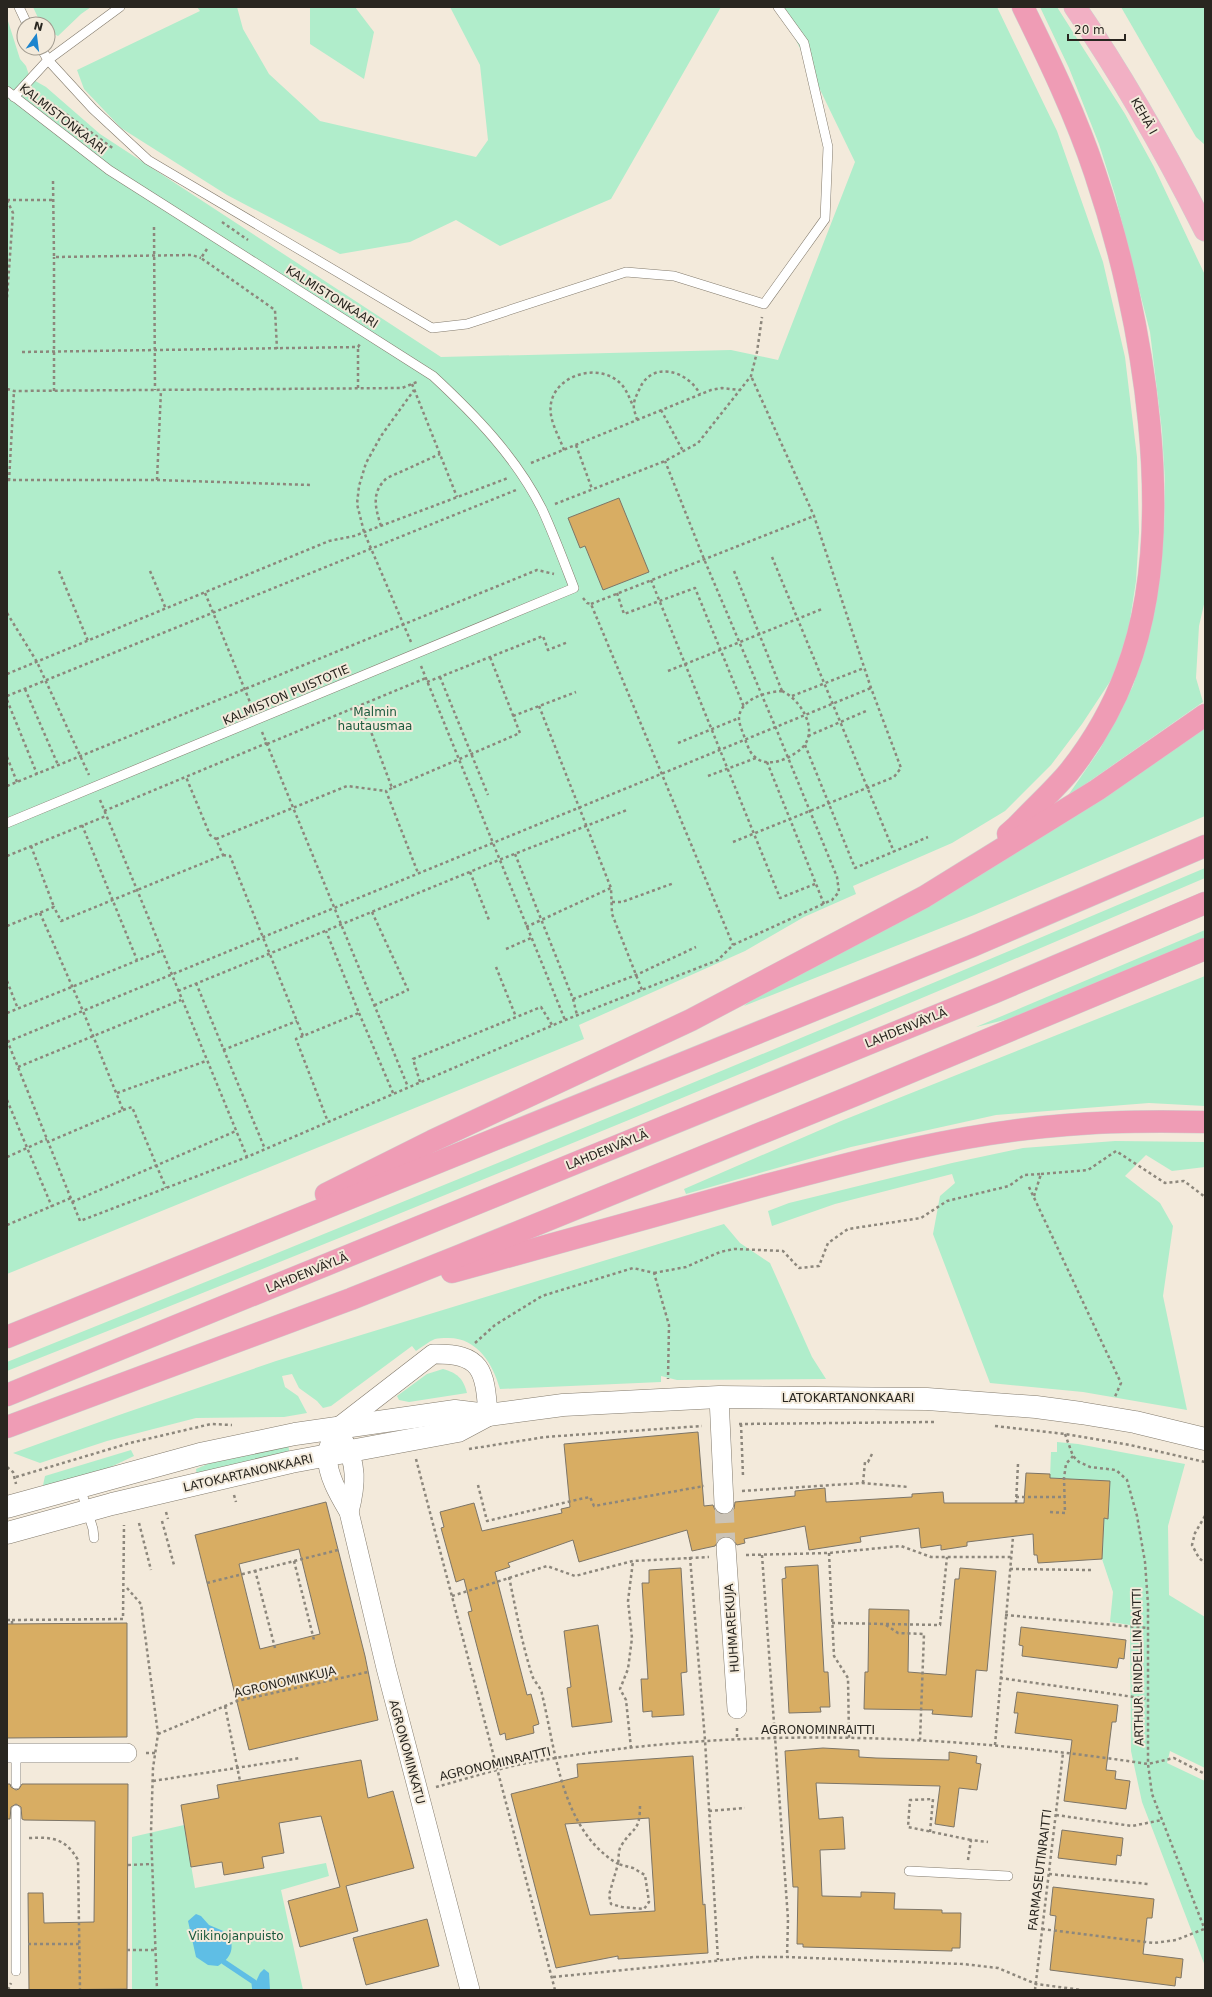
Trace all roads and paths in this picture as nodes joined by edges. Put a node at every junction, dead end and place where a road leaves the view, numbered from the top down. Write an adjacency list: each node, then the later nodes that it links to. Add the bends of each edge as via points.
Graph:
1 (120, 7): 6 (lane)
2 (778, 7): 18 (lane, via 804,43 828,147 824,219)
3 (1024, 7): 170 (highway, via 1066,96 1095,174 1121,264 1142,359 1147,405 1153,509 1150,564 1143,615 1126,672 1095,733 1069,771 1017,826)
4 (1075, 7): 12 (highway, KEHÄ I, via 1101,44 1140,109)
5 (46, 56): 6 (lane)
6 (48, 60): 7 (lane); 18 (lane, via 93,109 148,160 432,328 467,324 626,272 674,276)
7 (10, 94): 13 (lane, KALMISTONKAARI, via 109,170)
8 (52, 181): 10 (path)
9 (7, 200): 10 (path); 17 (path, via 13,212)
10 (53, 200): 15 (path)
11 (154, 227): 14 (path)
12 (1205, 230)
13 (215, 237): 16 (path); 19 (lane, KALMISTONKAARI)
14 (155, 255): 15 (path); 16 (path, via 192,255); 22 (path)
15 (54, 257): 24 (path)
16 (200, 258): 21 (path, via 276,310)
17 (7, 298)
18 (764, 304): 26 (path)
19 (367, 333): 20 (path); 25 (lane, KALMISTONKAARI)
20 (358, 347): 21 (path); 28 (path)
21 (277, 349): 22 (path)
22 (156, 350): 24 (path); 30 (path)
23 (22, 352): 24 (path)
24 (55, 352): 34 (path)
25 (433, 376): 27 (path); 46 (lane, KALMISTONKAARI, via 470,410)
26 (751, 376): 33 (path); 54 (path)
27 (412, 384): 28 (path, via 402,388); 32 (path)
28 (358, 388): 31 (path)
29 (7, 389): 35 (path)
30 (155, 390): 31 (path); 34 (path)
31 (161, 390): 48 (path)
32 (414, 390): 43 (path); 56 (path, via 381,436 366,463 357,504)
33 (739, 390): 36 (path, via 722,388); 42 (path, via 698,443)
34 (54, 391): 35 (path)
35 (14, 392): 47 (path)
36 (700, 394): 37 (path, via 696,385 683,375 658,373 645,379); 38 (path)
37 (633, 406): 39 (path); 41 (path, via 625,388 608,376 588,372 569,378 556,392 550,414)
38 (661, 410): 39 (path); 42 (path)
39 (637, 420): 40 (path)
40 (576, 445): 41 (path); 51 (path)
41 (564, 450): 45 (path)
42 (683, 451): 44 (path)
43 (440, 454): 52 (path); 55 (path, via 387,478 380,484 375,498)
44 (665, 461): 51 (path); 59 (path)
45 (529, 464)
46 (520, 474): 50 (lane, KALMISTONKAARI); 52 (path)
47 (8, 480): 48 (path)
48 (157, 480): 49 (path)
49 (311, 485)
50 (528, 486): 53 (lane, KALMISTONKAARI); 57 (path)
51 (592, 489): 53 (path)
52 (457, 497): 55 (path)
53 (542, 510): 63 (lane, KALMISTONKAARI)
54 (814, 516): 59 (path); 85 (path)
55 (381, 526): 56 (path)
56 (364, 532): 57 (path); 66 (path, via 329,542)
57 (371, 548): 73 (path); 75 (path)
58 (772, 557): 74 (path)
59 (704, 559): 64 (path); 78 (path)
60 (59, 571): 77 (path)
61 (150, 571): 70 (path)
62 (734, 571): 76 (path)
63 (568, 572): 65 (lane, KALMISTONKAARI); 75 (path, via 551,574 537,570)
64 (651, 580): 67 (path); 68 (path)
65 (574, 588): 69 (path, via 587,603); 81 (lane, KALMISTON PUISTOTIE)
66 (205, 593): 70 (path); 73 (path)
67 (617, 593): 68 (path, via 624,614); 69 (path)
68 (659, 600): 80 (path, via 695,588); 84 (path)
69 (591, 604): 131 (path)
70 (166, 609): 77 (path)
71 (822, 609): 74 (path)
72 (7, 613): 83 (path)
73 (213, 613): 90 (path); 95 (path)
74 (797, 618): 76 (path); 92 (path)
75 (404, 624): 81 (path); 95 (path)
76 (760, 633): 78 (path); 96 (path)
77 (88, 641): 83 (path)
78 (739, 641): 80 (path); 98 (path)
79 (568, 642): 82 (path, via 548,650 543,636)
80 (720, 650): 84 (path); 105 (path)
81 (416, 654): 89 (path); 111 (lane, KALMISTON PUISTOTIE)
82 (490, 657): 88 (path); 109 (path)
83 (37, 662): 87 (path); 90 (path)
84 (685, 664): 86 (path); 114 (path)
85 (864, 668): 92 (path); 93 (path)
86 (668, 671)
87 (7, 674)
88 (440, 677): 91 (path); 121 (path)
89 (426, 678): 91 (path); 103 (path)
90 (46, 680): 94 (path); 122 (path)
91 (427, 682): 126 (path)
92 (824, 683): 100 (path); 102 (path)
93 (871, 688): 102 (path); 138 (path, via 902,768 894,777)
94 (25, 689): 99 (path); 128 (path)
95 (245, 690): 111 (path); 122 (path)
96 (782, 691): 98 (path); 100 (path)
97 (576, 692): 104 (path)
98 (762, 695): 105 (path); 113 (path)
99 (7, 696)
100 (792, 696): 107 (path)
101 (7, 700): 130 (path)
102 (832, 703): 107 (path); 112 (path)
103 (361, 705): 118 (path); 137 (path)
104 (539, 706): 109 (path); 143 (path)
105 (744, 707): 110 (path)
106 (866, 711): 112 (path)
107 (805, 714): 113 (path); 115 (path)
108 (1205, 715): 170 (highway, via 1097,790)
109 (513, 716): 121 (path, via 520,733)
110 (739, 718): 114 (path); 116 (path)
111 (257, 721): 118 (path); 136 (lane, KALMISTON PUISTOTIE)
112 (841, 723): 115 (path); 138 (path)
113 (775, 726): 116 (path); 124 (path)
114 (712, 729): 117 (path); 120 (path)
115 (808, 736): 119 (path)
116 (745, 739): 120 (path); 123 (path)
117 (678, 743)
118 (267, 744): 133 (path); 142 (path)
119 (804, 744): 124 (path); 141 (path)
120 (720, 749): 129 (path); 131 (path)
121 (471, 753): 126 (path); 140 (path)
122 (80, 756): 128 (path); 136 (path)
123 (756, 757): 127 (path); 129 (path)
124 (787, 757): 127 (path, via 776,762); 146 (path)
125 (7, 758): 134 (path)
126 (458, 759): 137 (path); 155 (path)
127 (767, 762): 148 (path)
128 (58, 765): 130 (path)
129 (728, 768): 132 (path); 152 (path)
130 (37, 774): 134 (path)
131 (662, 774): 143 (path); 187 (path)
132 (708, 776)
133 (186, 777): 145 (path); 154 (path, via 210,835)
134 (17, 782): 135 (path)
135 (7, 786)
136 (95, 788): 145 (path); 149 (lane, KALMISTON PUISTOTIE)
137 (392, 788): 139 (path)
138 (868, 788): 141 (path); 159 (path)
139 (386, 791): 142 (path, via 347,786); 165 (path)
140 (488, 795)
141 (828, 804): 146 (path); 159 (path, via 854,868)
142 (293, 806): 154 (path); 176 (path)
143 (579, 807): 151 (path); 155 (path)
144 (627, 810): 151 (path)
145 (104, 811): 147 (path)
146 (809, 811): 148 (path); 174 (path, via 837,877 839,892)
147 (106, 816): 150 (path); 169 (path)
148 (789, 819): 152 (path); 167 (path)
149 (7, 823)
150 (82, 825): 157 (path); 171 (path)
151 (586, 826): 160 (path); 168 (path)
152 (754, 833): 156 (path); 167 (path, via 780,898)
153 (928, 837): 159 (path)
154 (216, 839): 161 (path)
155 (491, 842): 163 (path); 165 (path)
156 (733, 842)
157 (31, 846): 162 (path); 175 (path)
158 (1205, 846): 245 (highway, via 972,946)
159 (894, 852)
160 (515, 854): 163 (path); 180 (path)
161 (223, 855): 169 (path); 185 (path, via 230,856)
162 (7, 856)
163 (499, 860): 164 (path); 183 (path)
164 (470, 872): 177 (path); 179 (path)
165 (418, 873): 176 (path)
166 (674, 883): 172 (path, via 622,902)
167 (815, 884): 174 (path)
168 (611, 888): 172 (path); 180 (path)
169 (136, 890): 171 (path); 191 (path)
170 (924, 897): 245 (highway, via 691,1020 432,1141)
171 (113, 899): 175 (path, via 61,921); 193 (path)
172 (612, 902): 196 (path, via 612,914)
173 (1205, 903): 251 (highway, LAHDENVÄYLÄ, via 995,992)
174 (824, 904): 187 (path)
175 (54, 907): 178 (path)
176 (335, 907): 181 (path); 185 (path)
177 (372, 912): 181 (path); 204 (path, via 408,990)
178 (40, 913): 182 (path); 199 (path)
179 (489, 920)
180 (540, 920): 183 (path); 202 (path)
181 (342, 924): 184 (path); 204 (path)
182 (7, 926)
183 (526, 927): 186 (path)
184 (326, 931): 192 (path); 208 (path)
185 (263, 937): 192 (path); 195 (path)
186 (531, 938): 189 (path); 211 (path)
187 (733, 945): 200 (path, via 718,960)
188 (696, 947): 196 (path)
189 (506, 949)
190 (1205, 949): 247 (highway, via 855,1095)
191 (161, 951): 193 (path); 195 (path)
192 (270, 954): 198 (path); 212 (path)
193 (137, 960): 199 (path)
194 (496, 967): 210 (path)
195 (171, 975): 201 (path); 206 (path)
196 (636, 975): 200 (path); 202 (path)
197 (7, 981): 205 (path)
198 (196, 983): 201 (path); 217 (path)
199 (72, 987): 205 (path); 206 (path)
200 (642, 990): 209 (path)
201 (178, 991): 203 (path)
202 (573, 999): 209 (path)
203 (181, 1000): 214 (path); 218 (path)
204 (375, 1005): 221 (path)
205 (18, 1009): 207 (path)
206 (83, 1010): 214 (path); 216 (path)
207 (7, 1013)
208 (359, 1013): 215 (path); 223 (path)
209 (577, 1015): 211 (path)
210 (516, 1017): 213 (path, via 541,1007); 220 (path, via 412,1059)
211 (565, 1020): 213 (path)
212 (297, 1021): 215 (path); 217 (path)
213 (552, 1025): 220 (path)
214 (93, 1036): 219 (path); 222 (path)
215 (303, 1036): 226 (path, via 296,1039)
216 (7, 1041): 219 (path)
217 (223, 1050): 232 (path)
218 (206, 1061): 222 (path); 228 (path)
219 (18, 1067): 229 (path)
220 (420, 1082): 221 (path)
221 (408, 1087): 223 (path)
222 (117, 1093): 225 (path)
223 (393, 1094): 226 (path)
224 (7, 1100): 231 (path)
225 (123, 1110): 230 (path); 235 (path, via 132,1107)
226 (328, 1122): 232 (path)
227 (1205, 1122): 247 (highway, via 1066,1124 976,1136 907,1149)
228 (236, 1131): 234 (path); 235 (path)
229 (47, 1139): 230 (path); 231 (path)
230 (48, 1142): 241 (path)
231 (28, 1149): 233 (path); 243 (path)
232 (265, 1149): 234 (path)
233 (7, 1157)
234 (246, 1157): 238 (path)
235 (157, 1166): 238 (path); 242 (path)
236 (1041, 1174): 239 (path); 240 (path, via 1088,1170 1116,1151 1165,1183 1184,1181); 246 (path, via 1024,1175 1010,1186 947,1201 921,1218 848,1229 828,1243 819,1266 799,1268 783,1251 734,1249 720,1252 686,1267)
237 (1029, 1187): 239 (path)
238 (166, 1188): 242 (path, via 80,1221)
239 (1034, 1196): 253 (path, via 1121,1383)
240 (1205, 1197)
241 (71, 1198): 242 (path); 243 (path)
242 (72, 1202)
243 (52, 1207): 244 (path)
244 (7, 1225)
245 (187, 1265): 248 (highway)
246 (654, 1273): 249 (path, via 633,1268 542,1296 495,1325); 250 (path, via 669,1325)
247 (351, 1299): 258 (highway)
248 (7, 1338)
249 (462, 1356): 254 (street, via 473,1361 480,1370 487,1397); 260 (street, via 432,1354)
250 (668, 1384)
251 (7, 1395)
252 (719, 1397): 254 (street, LATOKARTANONKAARI, via 563,1405); 262 (street, LATOKARTANONKAARI, via 927,1399 1028,1407 1135,1422); 279 (street)
253 (1113, 1402)
254 (488, 1415): 260 (street, LATOKARTANONKAARI, via 455,1411); 263 (street, LATOKARTANONKAARI, via 458,1431)
255 (937, 1422): 279 (path, via 742,1424 744,1468)
256 (233, 1425): 274 (path, via 211,1424 130,1443)
257 (706, 1425): 264 (path, via 545,1437)
258 (7, 1426)
259 (990, 1426): 261 (path)
260 (336, 1429): 263 (street); 266 (street); 277 (street, LATOKARTANONKAARI, via 240,1445)
261 (1065, 1434): 267 (path); 271 (path)
262 (1205, 1439)
263 (350, 1451): 266 (street, LATOKARTANONKAARI); 286 (street, via 356,1489)
264 (461, 1451)
265 (872, 1454): 275 (path, via 868,1462 865,1462)
266 (327, 1455): 284 (street, LATOKARTANONKAARI); 286 (street, AGRONOMINKATU, via 337,1492)
267 (1073, 1456): 281 (path, via 1066,1464); 319 (path, ARTHUR RINDELLIN RAITTI, via 1090,1467 1116,1470 1127,1480 1137,1516 1145,1562)
268 (423, 1457): 269 (path)
269 (416, 1458): 270 (path); 314 (path)
270 (408, 1460)
271 (1205, 1462)
272 (1018, 1464): 280 (path)
273 (7, 1467): 274 (path)
274 (16, 1477): 282 (path)
275 (863, 1483): 278 (path); 279 (path)
276 (478, 1485): 279 (path, via 487,1521 590,1497 594,1506)
277 (80, 1487): 282 (street, LATOKARTANONKAARI); 284 (lane)
278 (908, 1487)
279 (724, 1493)
280 (1016, 1497): 281 (path); 283 (path)
281 (1065, 1497): 287 (path, via 1065,1513)
282 (10, 1498)
283 (1016, 1503)
284 (87, 1510): 293 (street, LATOKARTANONKAARI); 295 (lane)
285 (165, 1510): 289 (path)
286 (349, 1512): 296 (street, AGRONOMINKATU)
287 (1050, 1512)
288 (1205, 1516): 305 (path, via 1195,1533 1192,1545)
289 (168, 1519)
290 (162, 1521): 306 (path)
291 (139, 1523): 308 (path)
292 (124, 1525): 316 (path, via 122,1619 12,1622)
293 (7, 1533)
294 (1013, 1537): 300 (path)
295 (94, 1538)
296 (357, 1545): 303 (path); 378 (street, AGRONOMINKATU, via 387,1675)
297 (727, 1552): 299 (path); 301 (path); 326 (street, HUHMAREKUJA)
298 (829, 1553): 299 (path); 302 (path, via 901,1546 931,1557); 317 (path)
299 (762, 1555): 329 (path)
300 (1011, 1556): 302 (path); 307 (path)
301 (690, 1557): 304 (path); 330 (path)
302 (947, 1557): 318 (path, via 940,1625)
303 (294, 1561): 309 (path); 320 (path)
304 (633, 1561): 311 (path, via 575,1576 547,1566); 333 (path, via 628,1601 632,1638 628,1669 620,1689 626,1700)
305 (1205, 1563)
306 (174, 1565)
307 (1010, 1569): 310 (path); 315 (path)
308 (152, 1570)
309 (256, 1570): 312 (path); 321 (path)
310 (1091, 1570)
311 (509, 1577): 314 (path); 338 (path, via 532,1677 542,1691)
312 (207, 1583)
313 (127, 1588): 327 (path, via 141,1604)
314 (452, 1596): 341 (path)
315 (1005, 1615): 319 (path); 323 (path)
316 (7, 1620)
317 (832, 1624): 318 (path); 328 (path, via 834,1656 848,1678)
318 (886, 1624): 331 (path, via 898,1633 924,1634)
319 (1147, 1628): 324 (path, ARTHUR RINDELLIN RAITTI)
320 (314, 1640)
321 (275, 1648)
322 (373, 1671): 325 (path, AGRONOMINKUJA, via 237,1701)
323 (1000, 1678): 324 (path); 332 (path)
324 (1148, 1699): 339 (path, ARTHUR RINDELLIN RAITTI)
325 (225, 1706): 327 (path, AGRONOMINKUJA); 340 (path)
326 (737, 1709)
327 (158, 1734): 344 (path)
328 (849, 1738): 329 (path, AGRONOMINRAITTI); 331 (path, AGRONOMINRAITTI)
329 (774, 1739): 330 (path, AGRONOMINRAITTI); 371 (path, via 788,1918)
330 (705, 1740): 333 (path, AGRONOMINRAITTI); 350 (path)
331 (920, 1740): 332 (path, AGRONOMINRAITTI)
332 (995, 1745): 336 (path, AGRONOMINRAITTI)
333 (631, 1748): 338 (path, AGRONOMINRAITTI)
334 (12, 1753): 335 (street); 345 (lane)
335 (127, 1753)
336 (1063, 1753): 339 (path, AGRONOMINRAITTI); 351 (path, FARMASEUTINRAITTI)
337 (300, 1758): 340 (path)
338 (556, 1759): 341 (path, AGRONOMINRAITTI); 358 (path, via 572,1809 605,1857)
339 (1148, 1764): 342 (path, AGRONOMINRAITTI, via 1174,1758); 352 (path, ARTHUR RINDELLIN RAITTI, via 1152,1794)
340 (238, 1768): 343 (path); 344 (path)
341 (499, 1770): 346 (path, AGRONOMINRAITTI); 374 (path)
342 (1205, 1774)
343 (240, 1781)
344 (153, 1782): 357 (path)
345 (16, 1784)
346 (430, 1788)
347 (640, 1804): 358 (path, via 640,1821 620,1847)
348 (745, 1808): 350 (path)
349 (16, 1810): 354 (lane)
350 (709, 1811): 372 (path)
351 (1056, 1815): 352 (path, via 1132,1826); 362 (path, FARMASEUTINRAITTI)
352 (1162, 1820): 366 (path, ARTHUR RINDELLIN RAITTI)
353 (930, 1832): 353 (path, via 908,1827 910,1800 933,1799); 355 (path)
354 (16, 1838): 367 (lane); 368 (path, via 58,1839 71,1848 78,1860)
355 (971, 1840): 356 (path); 361 (path)
356 (988, 1842)
357 (152, 1864): 359 (path); 370 (path)
358 (618, 1864): 358 (path, via 609,1895 611,1904 644,1909 649,1902 645,1875)
359 (128, 1865)
360 (909, 1871): 361 (lane)
361 (967, 1874): 363 (lane)
362 (1049, 1874): 364 (path); 365 (path, FARMASEUTINRAITTI)
363 (1008, 1876)
364 (1148, 1884)
365 (1042, 1929): 366 (path, via 1154,1943 1176,1940); 375 (path, FARMASEUTINRAITTI)
366 (1205, 1930)
367 (16, 1944): 368 (path); 373 (lane)
368 (80, 1944): 376 (path)
369 (127, 1950): 370 (path)
370 (155, 1950): 377 (path)
371 (787, 1957): 372 (path); 375 (path, via 963,1964 998,1968)
372 (718, 1960): 374 (path)
373 (16, 1971)
374 (553, 1978): 379 (path)
375 (1036, 1984): 380 (path, FARMASEUTINRAITTI); 381 (path)
376 (80, 1990)
377 (157, 1990)
378 (470, 1990)
379 (555, 1990)
380 (1035, 1990)
381 (1082, 1990)

